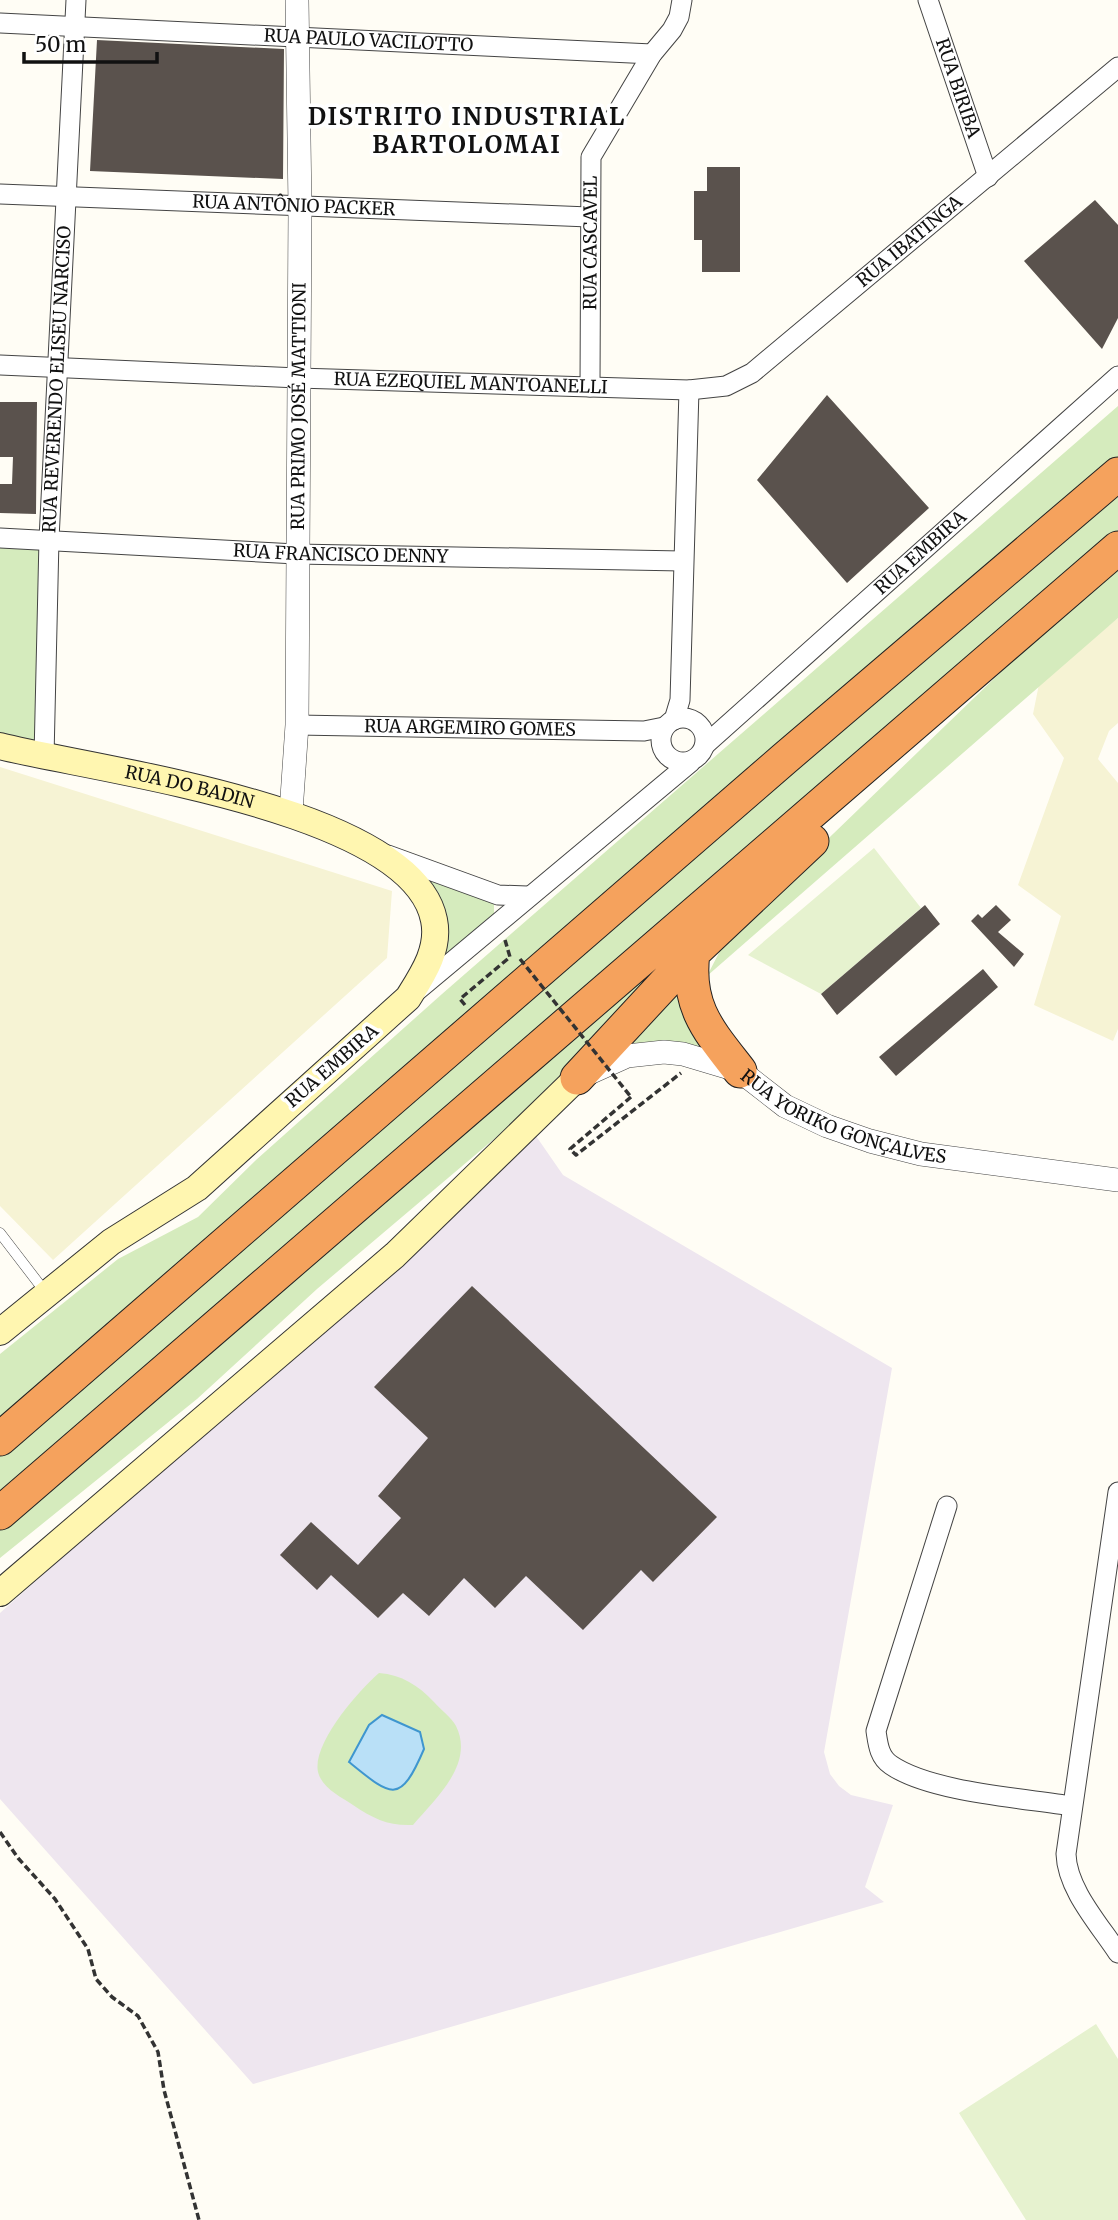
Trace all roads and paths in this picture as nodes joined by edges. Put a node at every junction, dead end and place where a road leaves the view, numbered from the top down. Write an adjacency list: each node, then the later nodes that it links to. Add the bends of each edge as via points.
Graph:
1 (76, 0): 6 (street, RUA REVERENDO ELISEU NARCISO)
2 (297, 0): 7 (street, RUA PRIMO JOSÉ MATTIONI)
3 (682, 0): 8 (street, RUA CASCAVEL, via 672,30)
4 (928, 0): 10 (street, RUA BIRIBA)
5 (0, 23): 6 (street, RUA PAULO VACILOTTO)
6 (75, 27): 7 (street, RUA PAULO VACILOTTO); 12 (street, RUA REVERENDO ELISEU NARCISO)
7 (297, 39): 8 (street, RUA PAULO VACILOTTO); 13 (street, RUA PRIMO JOSÉ MATTIONI)
8 (652, 54): 14 (street, RUA CASCAVEL, via 591,157)
9 (1118, 67): 10 (street, RUA IBATINGA)
10 (988, 177): 20 (street, RUA IBATINGA, via 752,373 726,386)
11 (0, 194): 12 (street, RUA ANTÔNIO PACKER)
12 (68, 197): 13 (street, RUA ANTÔNIO PACKER); 16 (street, RUA REVERENDO ELISEU NARCISO)
13 (299, 207): 14 (street, RUA ANTÔNIO PACKER); 18 (street, RUA PRIMO JOSÉ MATTIONI)
14 (589, 217): 19 (street, RUA CASCAVEL)
15 (0, 365): 16 (street, RUA EZEQUIEL MANTOANELLI)
16 (56, 368): 18 (street, RUA EZEQUIEL MANTOANELLI); 23 (street, RUA REVERENDO ELISEU NARCISO)
17 (1118, 376): 29 (street, RUA EMBIRA, via 723,728)
18 (298, 378): 19 (street, RUA EZEQUIEL MANTOANELLI); 25 (street, RUA PRIMO JOSÉ MATTIONI)
19 (590, 387): 20 (street, RUA EZEQUIEL MANTOANELLI)
20 (688, 390): 26 (street)
21 (1118, 474): 47 (highway)
22 (0, 538): 23 (street, RUA FRANCISCO DENNY)
23 (48, 539): 25 (street, RUA FRANCISCO DENNY); 31 (street, RUA REVERENDO ELISEU NARCISO)
24 (1118, 548): 27 (highway)
25 (296, 554): 26 (street, RUA FRANCISCO DENNY); 28 (street, RUA PRIMO JOSÉ MATTIONI)
26 (682, 561): 29 (street, via 680,700)
27 (956, 687): 37 (highway, via 928,732); 50 (highway)
28 (297, 725): 29 (street, RUA ARGEMIRO GOMES); 34 (street, RUA PRIMO JOSÉ MATTIONI)
29 (675, 733): 32 (street, RUA ARGEMIRO GOMES, via 675,762); 32 (street, RUA EMBIRA, via 703,752); 33 (street)
30 (0, 746): 31 (main road, RUA DO BADIN)
31 (44, 757): 34 (main road, RUA DO BADIN)
32 (691, 762): 33 (street, RUA EMBIRA)
33 (657, 789): 36 (street, RUA EMBIRA)
34 (291, 812): 35 (main road, RUA DO BADIN)
35 (374, 850): 36 (street, RUA DO BADIN, via 498,895); 39 (main road, RUA DO BADIN, via 422,892 434,918 435,942 427,967)
36 (527, 896): 39 (street, RUA EMBIRA)
37 (693, 953): 41 (highway, via 691,991 698,1011); 42 (highway)
38 (520, 959): 40 (path, bridge, via 631,1097 570,1149 576,1155)
39 (408, 998): 45 (main road, RUA EMBIRA, via 197,1188 111,1242)
40 (701, 1058): 41 (street, RUA YORIKO GONÇALVES); 42 (street, RUA YORIKO GONÇALVES, via 645,1052)
41 (740, 1072): 43 (street, RUA YORIKO GONÇALVES, via 785,1106 870,1141 933,1156)
42 (577, 1078): 51 (main road, via 394,1255)
43 (1118, 1180)
44 (0, 1233): 45 (lane)
45 (47, 1293): 46 (main road, RUA EMBIRA)
46 (0, 1332)
47 (0, 1439)
48 (1118, 1492): 52 (street)
49 (947, 1506): 52 (street, via 876,1731 880,1752 889,1764 924,1781)
50 (0, 1513)
51 (0, 1593)
52 (1071, 1806): 54 (street, via 1066,1868)
53 (0, 1832): 55 (path, via 55,1899 88,1950 96,1979 138,2017 158,2052)
54 (1118, 1953)
55 (199, 2220)

